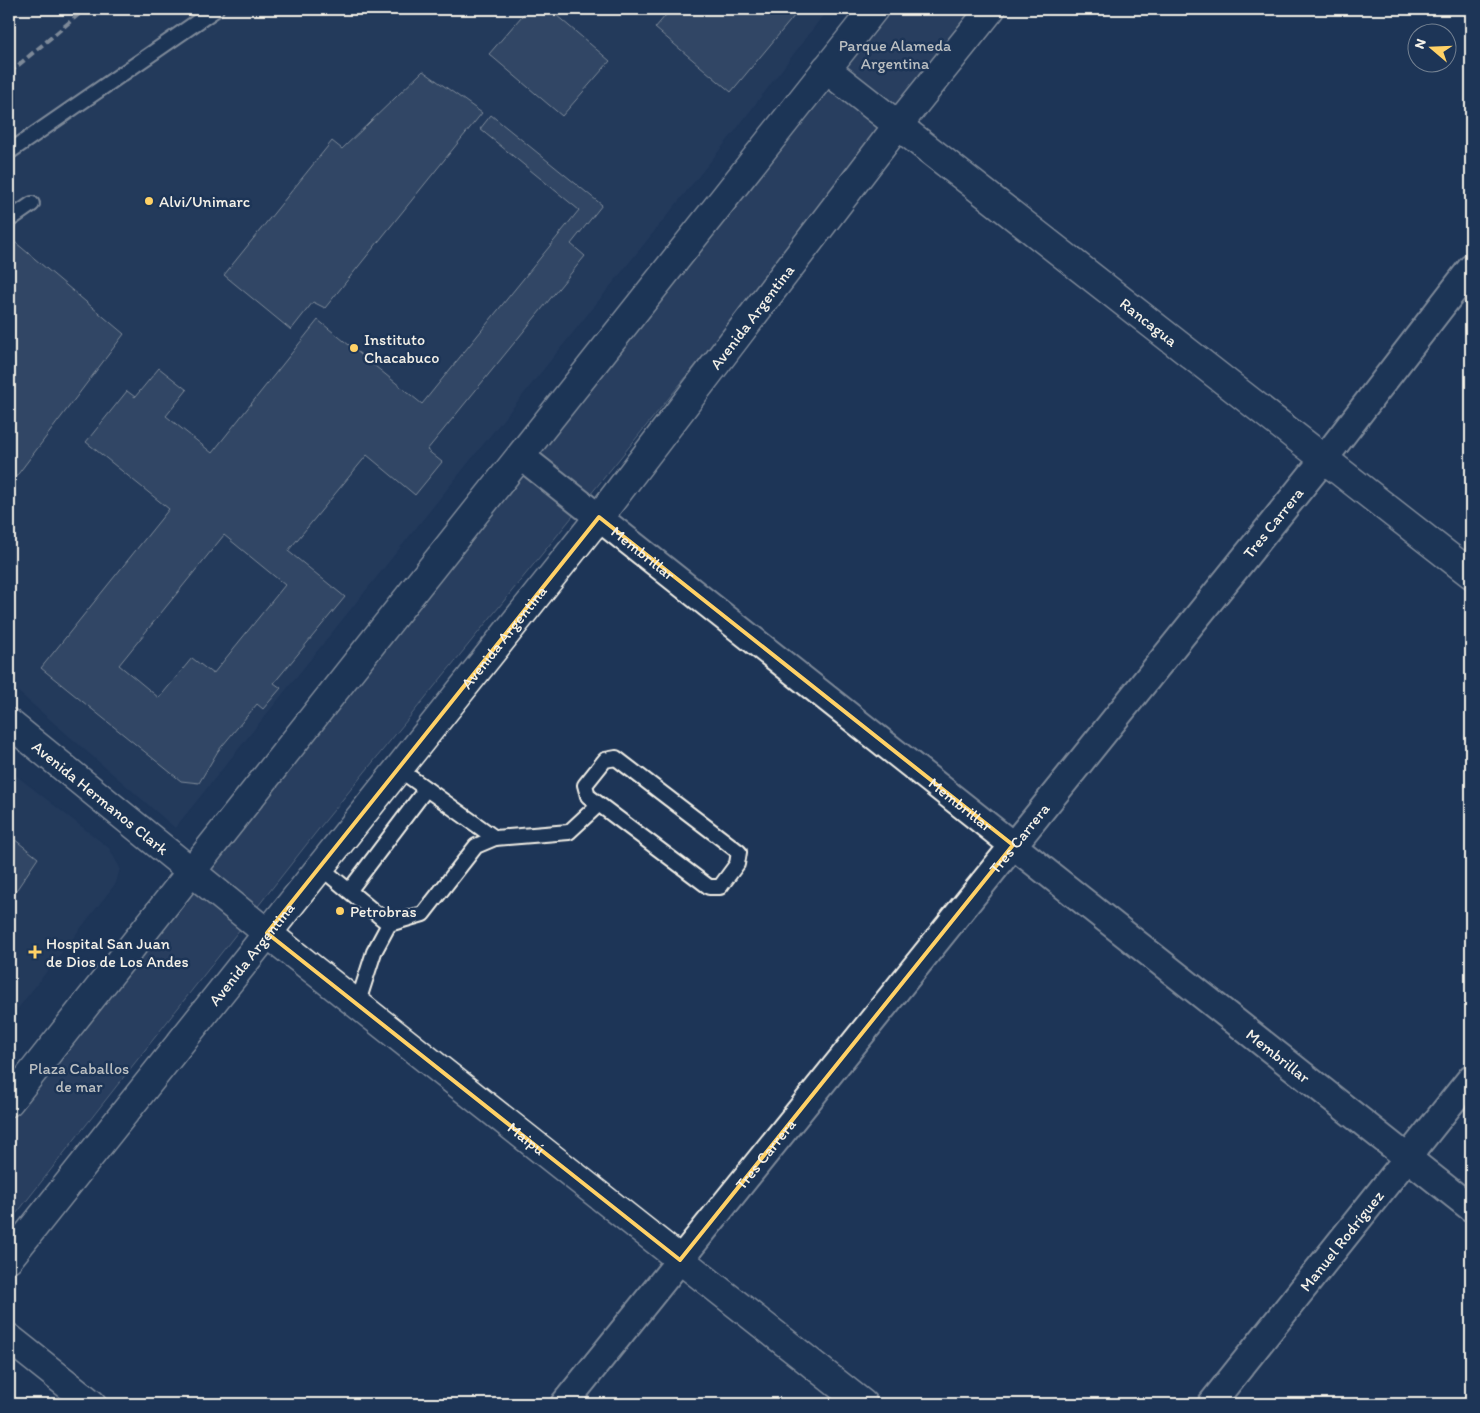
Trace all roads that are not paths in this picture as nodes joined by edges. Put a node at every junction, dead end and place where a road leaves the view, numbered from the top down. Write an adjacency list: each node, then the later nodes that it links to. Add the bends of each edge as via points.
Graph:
1 (216, 9): 6 (lane)
2 (874, 9): 4 (main road)
3 (991, 9): 5 (main road, Avenida Argentina)
4 (826, 69): 5 (main road, Rancagua); 10 (main road)
5 (898, 125): 11 (main road, Rancagua); 12 (main road, Avenida Argentina)
6 (9, 152)
7 (32, 204): 8 (lane)
8 (9, 220)
9 (1471, 268): 11 (street, Tres Carrera)
10 (521, 456): 12 (street, Membrillar); 21 (main road)
11 (1324, 459): 13 (main road, Rancagua); 19 (street, Tres Carrera)
12 (599, 518): 15 (main road, Avenida Argentina); 19 (street, Membrillar)
13 (1471, 574)
14 (9, 723): 21 (main road, Avenida Hermanos Clark)
15 (400, 770): 16 (lane); 20 (main road, Avenida Argentina)
16 (426, 789): 18 (lane); 22 (lane)
17 (598, 805): 17 (lane, via 709,887 720,887 737,864 738,852 616,758 605,760 585,785 588,796); 18 (lane, via 569,832)
18 (495, 838): 23 (lane, via 476,846 423,914)
19 (1013, 845): 28 (street, Membrillar); 31 (street, Tres Carrera)
20 (320, 867): 22 (lane); 24 (main road, Avenida Argentina)
21 (191, 871): 24 (main road, Maipú); 27 (main road)
22 (349, 891): 23 (lane)
23 (389, 924): 25 (lane, via 374,952)
24 (267, 933): 25 (main road, Maipú); 30 (main road, Avenida Argentina)
25 (357, 1005): 31 (main road, Maipú)
26 (1471, 1078): 28 (street, Manuel Rodríguez)
27 (9, 1102)
28 (1408, 1158): 29 (street, Membrillar); 36 (street, Manuel Rodríguez)
29 (1471, 1208)
30 (9, 1258)
31 (680, 1260): 34 (street, Tres Carrera); 35 (main road, Maipú)
32 (9, 1338): 33 (main road)
33 (92, 1404)
34 (564, 1404)
35 (863, 1404)
36 (1211, 1404)

